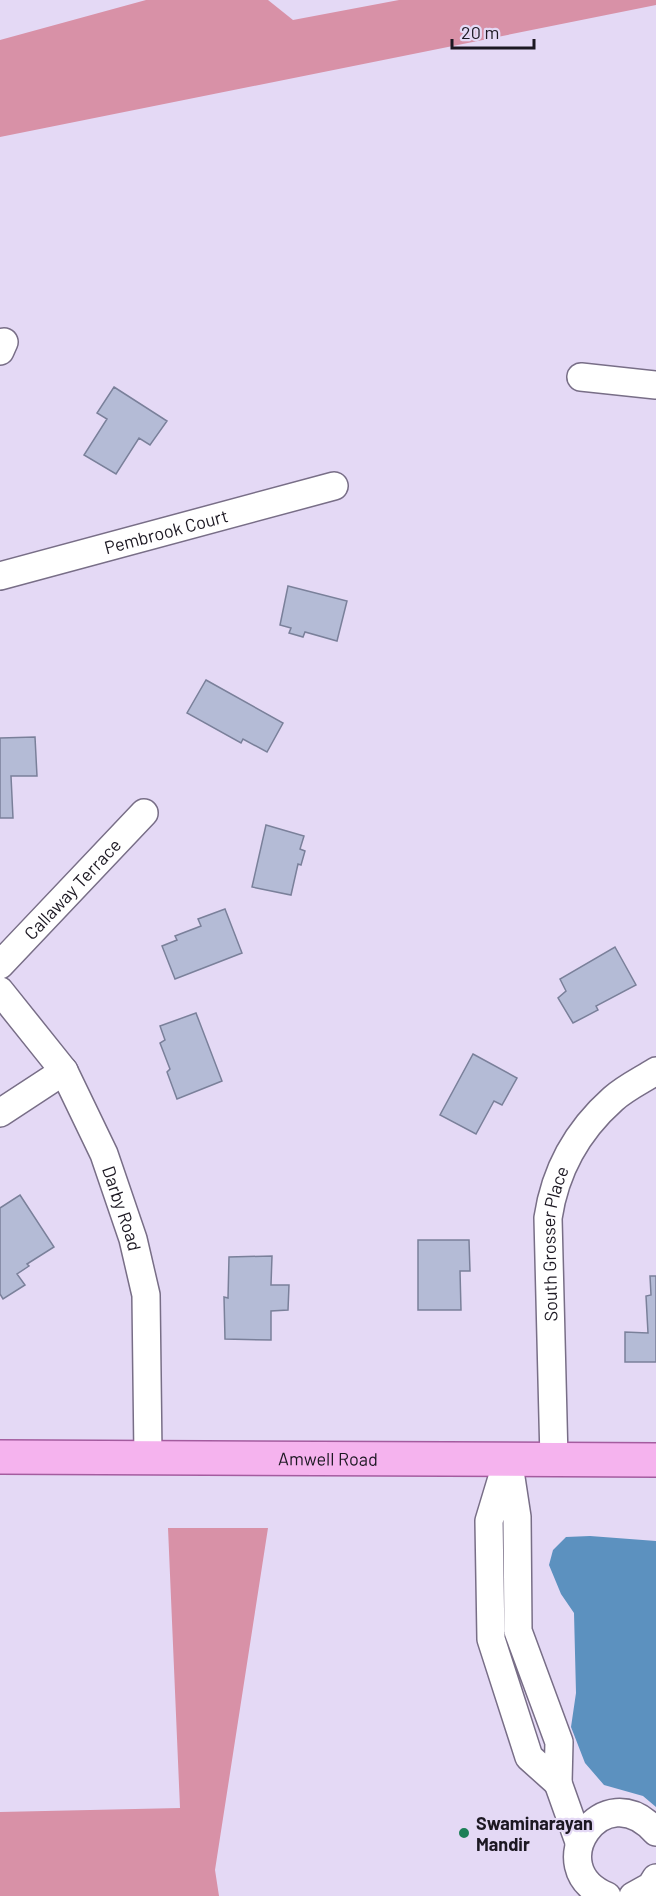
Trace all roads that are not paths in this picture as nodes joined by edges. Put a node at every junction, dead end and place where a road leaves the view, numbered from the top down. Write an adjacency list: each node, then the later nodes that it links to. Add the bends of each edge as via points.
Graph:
1 (581, 377): 2 (street)
2 (656, 384)
3 (334, 486): 4 (street, Pembrook Court)
4 (0, 576)
5 (144, 813): 6 (street, Callaway Terrace)
6 (0, 964)
7 (0, 991): 8 (street, Darby Road)
8 (64, 1071): 10 (street); 11 (street, Darby Road, via 104,1154 133,1239 146,1295)
9 (656, 1071): 14 (street, South Grosser Place, via 613,1098 567,1153 552,1190 548,1218)
10 (0, 1113)
11 (148, 1456): 12 (main road, Amwell Road); 13 (main road, Amwell Road)
12 (0, 1457)
13 (508, 1458): 14 (main road, Amwell Road); 17 (street, via 489,1521 491,1639 530,1757 558,1783)
14 (554, 1459): 15 (main road, Amwell Road)
15 (656, 1460)
16 (656, 1832): 17 (street, via 636,1815 622,1812 608,1814 585,1830)
17 (579, 1842): 19 (street, via 580,1870 587,1883)
18 (656, 1878): 20 (street, via 651,1886)
19 (607, 1896)
20 (633, 1896)

